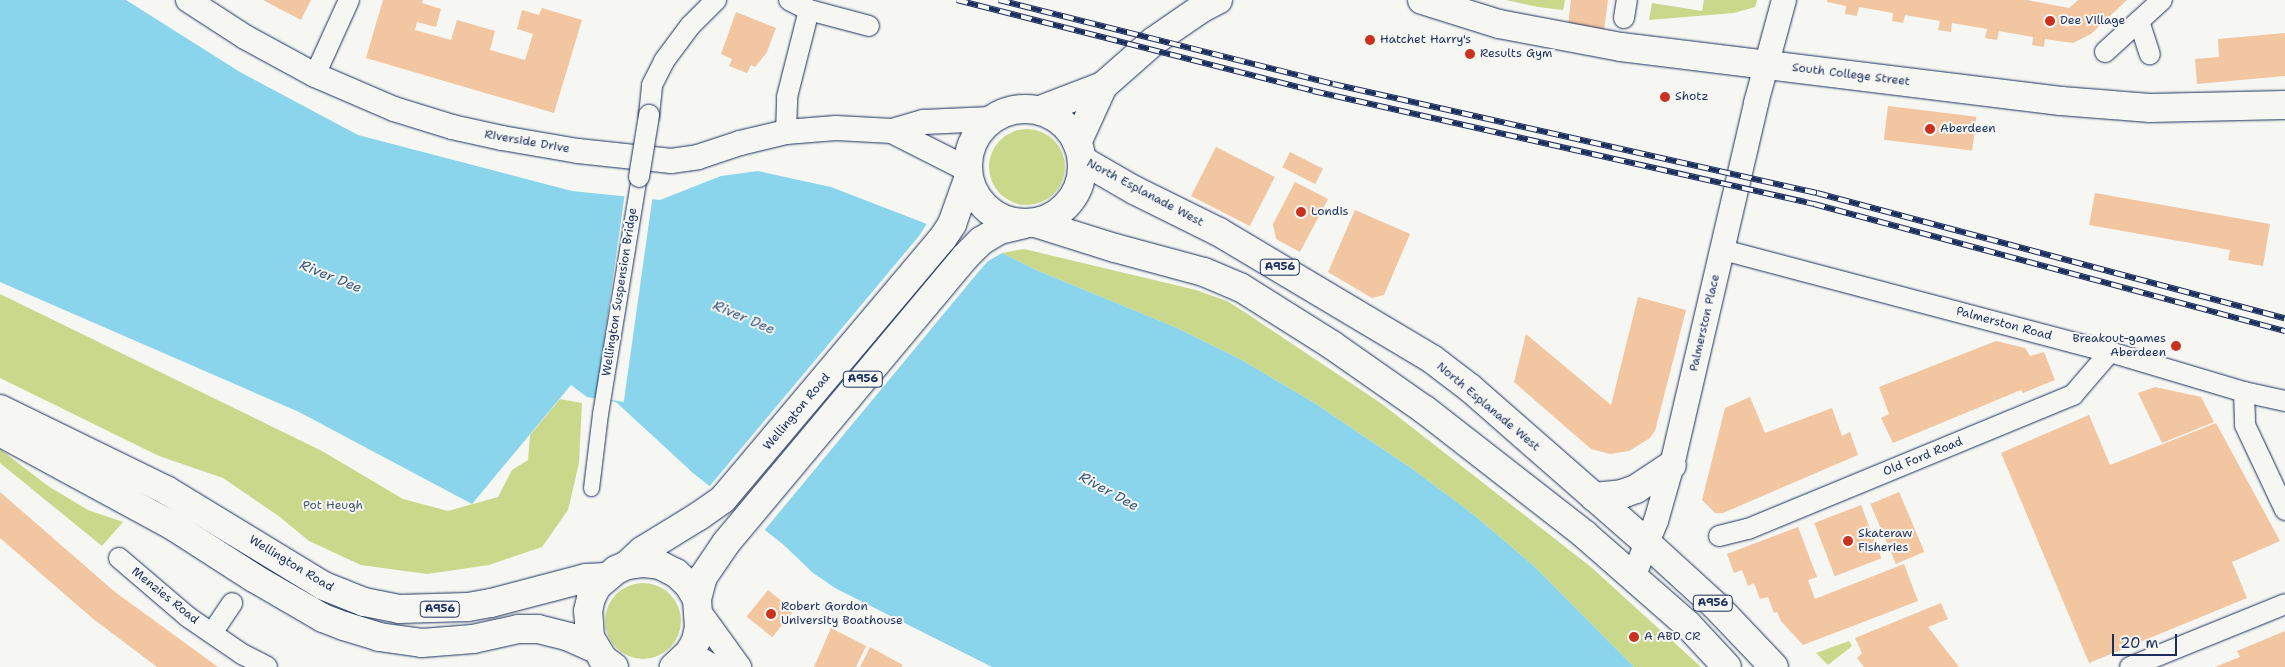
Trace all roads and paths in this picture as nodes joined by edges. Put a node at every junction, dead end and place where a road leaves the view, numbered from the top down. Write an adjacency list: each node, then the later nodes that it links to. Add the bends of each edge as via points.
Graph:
1 (188, 0): 15 (street, Riverside Drive, via 244,37)
2 (349, 0): 15 (street)
3 (716, 0): 24 (street, Wellington Suspension Bridge, bridge, via 690,26 652,85)
4 (789, 0): 9 (street)
5 (1218, 0): 16 (main road, via 1154,40)
6 (1422, 0): 14 (main road, South College Street, via 1498,24 1621,47)
7 (1784, 0): 14 (street, Palmerston Place)
8 (2162, 0): 10 (street)
9 (809, 10): 11 (street); 21 (street, via 787,96)
10 (2139, 21): 12 (street); 13 (street)
11 (869, 26)
12 (2105, 52)
13 (2150, 54)
14 (1765, 65): 17 (main road, South College Street, via 2106,106); 26 (street, Palmerston Place)
15 (314, 75): 21 (street, Riverside Drive, via 394,109 452,127 616,156 671,161 698,157 740,142)
16 (1103, 86): 18 (main road); 22 (main road)
17 (2285, 105)
18 (1040, 110): 19 (main road, A956, via 1023,108); 22 (main road, A956, via 1056,117 1068,128)
19 (991, 119): 20 (street, via 924,122); 23 (main road, A956, via 969,150)
20 (892, 131): 21 (street, Riverside Drive, via 836,128); 23 (street)
21 (786, 132)
22 (1080, 151): 25 (main road, A956, via 1082,174 1071,201 1049,219); 34 (main road, North Esplanade West / A956, via 1110,177 1234,241 1432,359 1470,388)
23 (968, 174): 25 (main road, A956, via 974,194 994,216 1009,222); 39 (main road, Wellington Road / A956, via 952,224 723,499)
24 (639, 177): 33 (street, Wellington Suspension Bridge)
25 (1029, 224): 40 (main road, A956, via 1204,272 1240,287 1332,345 1425,410); 43 (main road, A956, via 999,230 981,241 710,564 703,577)
26 (1723, 250): 27 (street, Palmerston Road); 32 (street, Palmerston Place)
27 (2110, 352): 28 (street, Palmerston Road); 36 (street, Old Ford Road, via 2073,395 1748,529)
28 (2244, 392): 29 (street, Palmerston Road); 35 (street, via 2245,425)
29 (2285, 401)
30 (0, 409): 39 (main road, Wellington Road / A956, via 166,490 324,586 364,602 400,609 468,607)
31 (0, 432): 45 (main road, A956, via 173,526 323,618 352,629 379,638 422,643 538,629 569,637)
32 (1672, 464): 34 (main road, via 1636,489); 37 (street, Palmerston Place)
33 (591, 488)
34 (1594, 497): 37 (main road, North Esplanade West / A956)
35 (2285, 510)
36 (1719, 536)
37 (1648, 544): 40 (street, Palmerston Place); 51 (main road, North Esplanade West / A956, via 1716,606)
38 (119, 558): 44 (street, Menzies Road, via 188,617)
39 (617, 571): 43 (main road, A956, via 644,563 660,565 676,572 688,584); 45 (main road, A956, via 598,586 588,611 588,630)
40 (1634, 577): 50 (main road, A956, via 1688,625)
41 (232, 604): 44 (street, Menzies Road)
42 (2285, 604): 52 (street)
43 (698, 606): 46 (main road, A956, via 698,634); 49 (street)
44 (212, 633): 47 (street, Menzies Road)
45 (609, 662)
46 (678, 664): 48 (street)
47 (267, 667)
48 (713, 667)
49 (739, 667)
50 (1727, 667)
51 (1774, 667)
52 (2130, 667)

